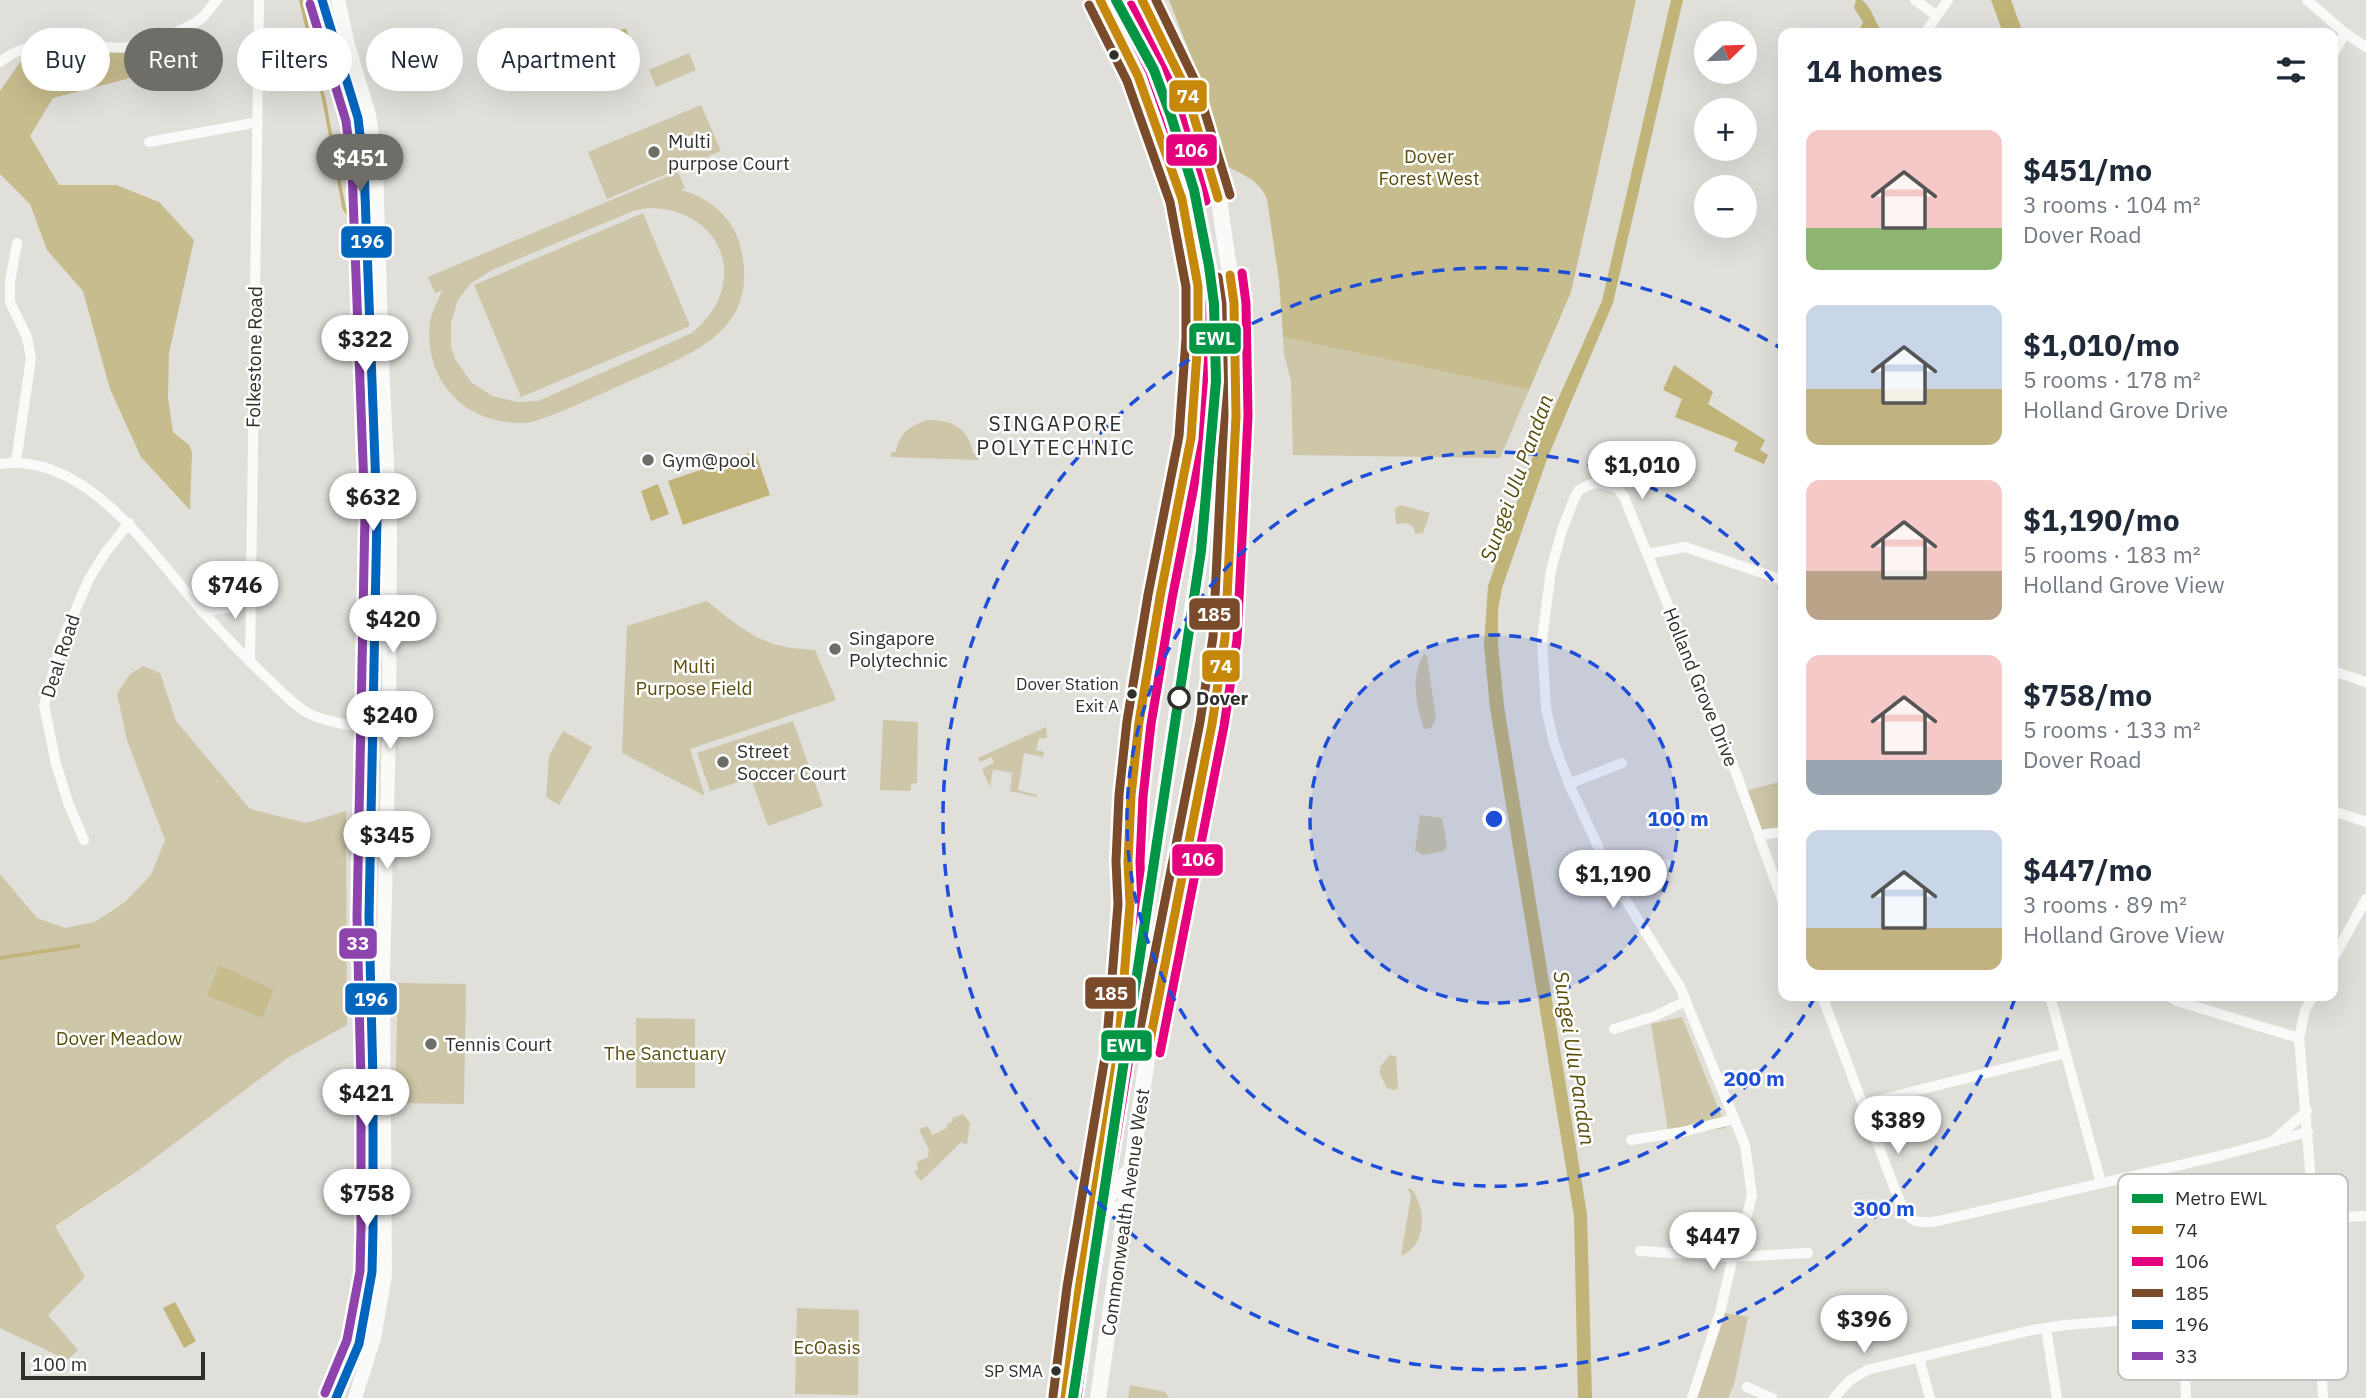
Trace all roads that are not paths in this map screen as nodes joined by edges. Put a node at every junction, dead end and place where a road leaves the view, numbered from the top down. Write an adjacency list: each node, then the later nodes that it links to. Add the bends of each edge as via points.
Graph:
1 (217, 0): 15 (street, via 202,19 134,47 40,45)
2 (259, 0): 16 (street, Folkestone Road)
3 (322, 0): 19 (street, via 358,118)
4 (338, 0): 19 (street, via 369,115 376,165)
5 (1100, 0): 63 (main road, Commonwealth Avenue West, via 1138,76 1182,199 1198,286 1198,338 1191,438 1139,722 1118,1052)
6 (1142, 0): 56 (main road, Commonwealth Avenue West, via 1185,87 1219,200 1234,303 1236,416 1228,588 1217,698 1153,1017)
7 (1915, 0): 10 (street)
8 (1948, 0): 10 (street)
9 (2307, 0): 12 (street)
10 (1937, 16): 11 (street)
11 (1929, 28)
12 (2345, 33): 13 (street); 14 (street)
13 (2338, 46)
14 (2366, 47)
15 (0, 62)
16 (258, 122): 17 (street); 25 (street, Folkestone Road)
17 (149, 142)
18 (17, 243): 20 (street, via 10,302 27,337 31,358)
19 (374, 315): 30 (street); 31 (street, via 390,525)
20 (16, 462): 21 (street); 22 (street, via 76,482)
21 (0, 464)
22 (129, 523): 26 (street); 38 (street, Deal Road, via 89,579 62,641 44,702 56,764)
23 (1647, 554): 24 (street, via 1685,547); 33 (street, Holland Grove Drive, via 1616,488 1595,483 1579,490 1551,570 1542,640 1546,708); 37 (street, Holland Grove Drive)
24 (1778, 578)
25 (251, 591): 26 (street, via 230,607); 27 (street, Folkestone Road)
26 (202, 612): 27 (street)
27 (250, 662): 30 (street, via 308,714)
28 (2338, 673): 29 (street)
29 (2366, 682)
30 (373, 729): 31 (street); 71 (street, via 369,917)
31 (389, 732): 71 (street)
32 (1622, 763): 33 (street)
33 (1569, 784): 40 (street)
34 (2338, 813): 35 (street)
35 (2366, 822)
36 (1778, 833): 37 (street)
37 (1759, 835): 41 (street, Holland Grove Drive)
38 (85, 840)
39 (1666, 864): 40 (street)
40 (1615, 883): 44 (street)
41 (1778, 888)
42 (2366, 899): 43 (street)
43 (2338, 950)
44 (1686, 1001): 49 (street); 54 (street)
45 (1824, 1001): 52 (street)
46 (2051, 1001): 51 (street)
47 (2177, 1001): 50 (street)
48 (2310, 1001): 50 (street)
49 (1614, 1029)
50 (2299, 1038): 53 (street)
51 (2066, 1054): 52 (street); 62 (street)
52 (1863, 1104): 62 (street, via 1894,1187 1913,1222 1938,1221)
53 (2306, 1111): 55 (street); 58 (street)
54 (1734, 1119): 57 (street); 70 (street, via 1745,1145 1752,1195)
55 (2308, 1132): 58 (street); 60 (street)
56 (1136, 1138): 63 (main road, via 1124,1182 1110,1195); 64 (main road, Commonwealth Avenue West)
57 (1631, 1140)
58 (2272, 1142): 59 (street)
59 (2140, 1174)
60 (2311, 1174)
61 (2118, 1179): 62 (street)
62 (2101, 1183)
63 (1094, 1196): 67 (main road, Commonwealth Avenue West)
64 (1125, 1211): 67 (main road, via 1102,1211); 81 (main road, Commonwealth Avenue West)
65 (2366, 1216): 66 (street)
66 (2348, 1217)
67 (1091, 1224): 80 (main road, Commonwealth Avenue West)
68 (1640, 1251): 70 (street)
69 (1808, 1252): 70 (street)
70 (1733, 1257): 82 (street)
71 (378, 1273): 78 (street, via 359,1344); 79 (street, via 376,1331)
72 (2118, 1322): 73 (street)
73 (2046, 1328): 74 (street); 86 (street)
74 (1919, 1358): 84 (street, via 1867,1370); 85 (street)
75 (2185, 1380): 87 (street)
76 (2321, 1380): 88 (street)
77 (1747, 1387): 83 (street)
78 (336, 1398)
79 (355, 1398)
80 (1065, 1398)
81 (1098, 1398)
82 (1692, 1398)
83 (1772, 1398)
84 (1834, 1398)
85 (1930, 1398)
86 (2057, 1398)
87 (2186, 1398)
88 (2322, 1398)

